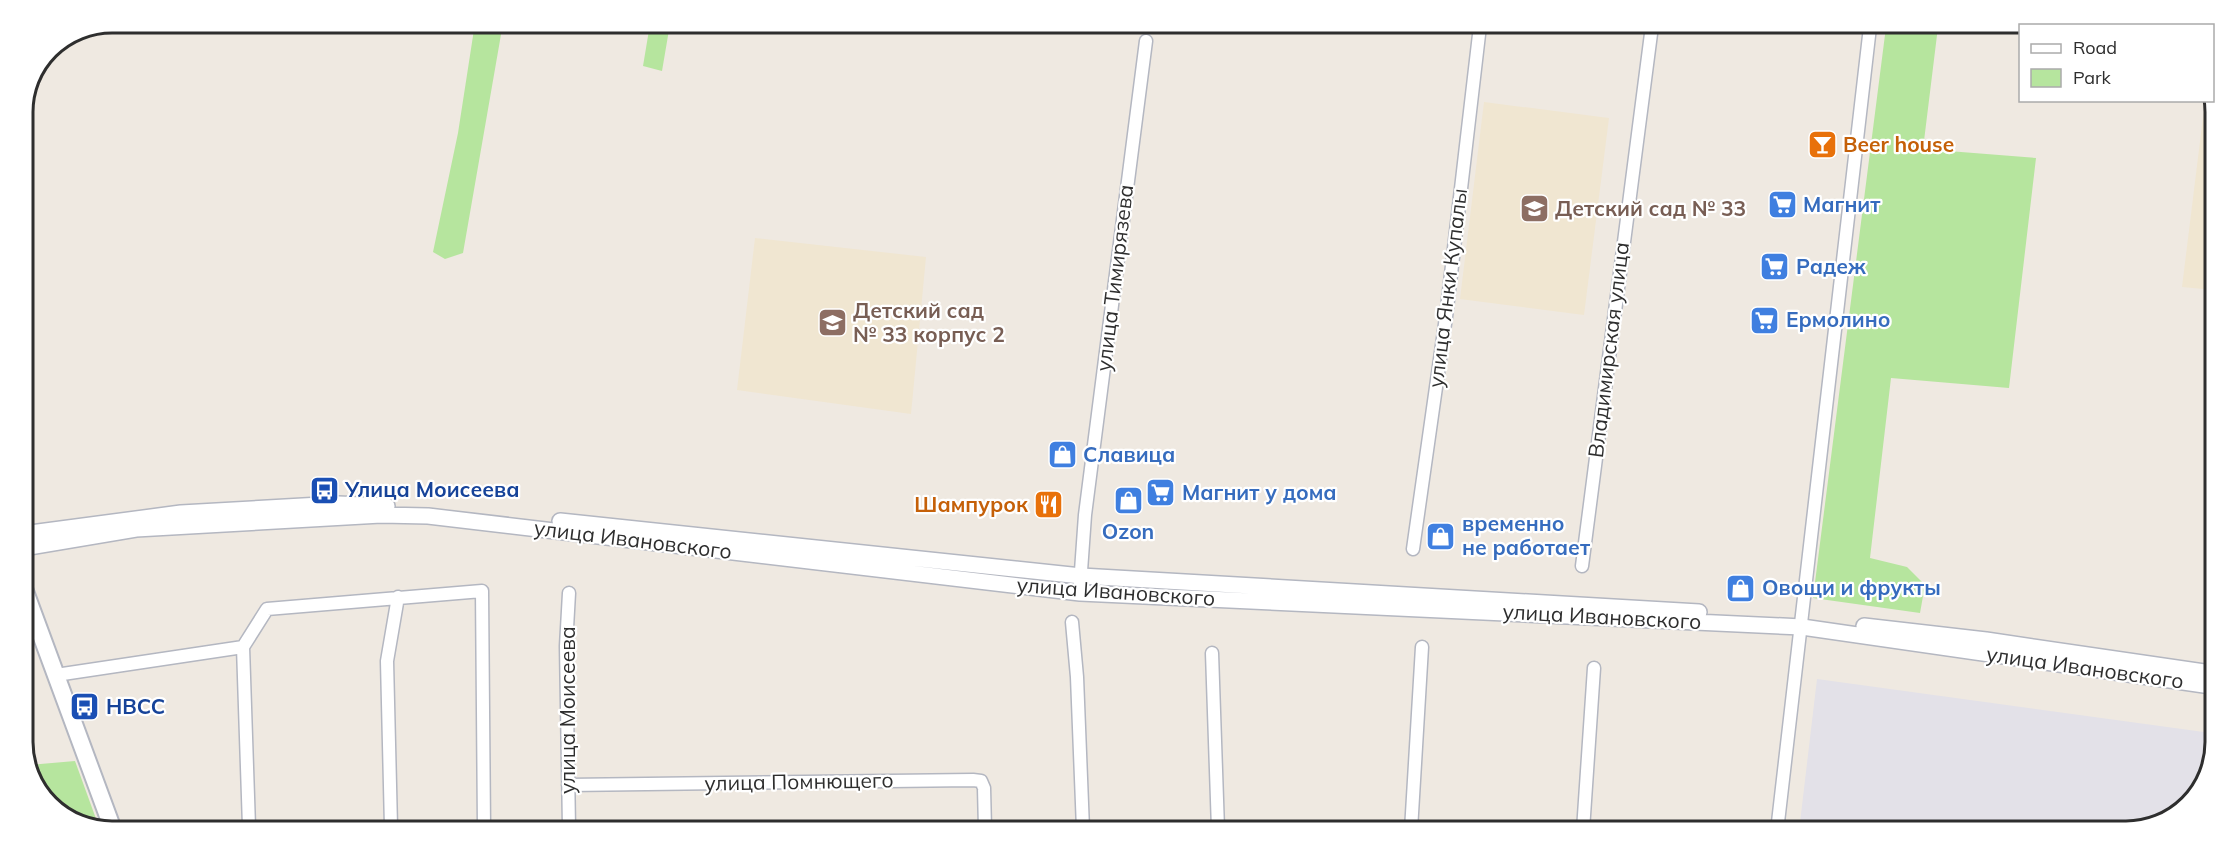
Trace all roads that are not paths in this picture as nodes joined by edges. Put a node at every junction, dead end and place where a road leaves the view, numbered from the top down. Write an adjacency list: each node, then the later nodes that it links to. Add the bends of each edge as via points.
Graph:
1 (1479, 33): 7 (street, улица Янки Купалы, via 1446,317)
2 (1651, 33): 8 (street, Владимирская улица)
3 (1869, 33): 15 (street)
4 (1146, 41): 9 (street, улица Тимирязева, via 1085,514)
5 (33, 533): 9 (street, улица Ивановского, via 192,513 338,504 426,507)
6 (33, 546): 11 (street, улица Ивановского, via 136,529 381,515 428,516)
7 (1413, 549)
8 (1582, 566)
9 (1081, 576): 11 (street, улица Тимирязева); 15 (street, улица Ивановского)
10 (569, 592): 23 (street, улица Моисеева)
11 (1080, 592): 15 (street, улица Ивановского)
12 (398, 597): 16 (street, via 267,609); 26 (street, via 387,661); 27 (street, via 482,591)
13 (33, 613): 21 (main road)
14 (1072, 622): 30 (street)
15 (1802, 622): 20 (street, улица Ивановского, via 1986,640); 22 (street, улица Ивановского); 34 (street)
16 (243, 647): 21 (street); 25 (street)
17 (1422, 647): 32 (street)
18 (1212, 653): 31 (street)
19 (1594, 668): 33 (street)
20 (2205, 673)
21 (56, 675): 24 (main road)
22 (2205, 685)
23 (568, 785): 28 (street, улица Моисеева); 29 (street, улица Помнющего, via 973,780 981,781 984,788)
24 (110, 821)
25 (249, 821)
26 (391, 821)
27 (484, 821)
28 (569, 821)
29 (985, 821)
30 (1083, 821)
31 (1218, 821)
32 (1412, 821)
33 (1584, 821)
34 (1778, 821)

